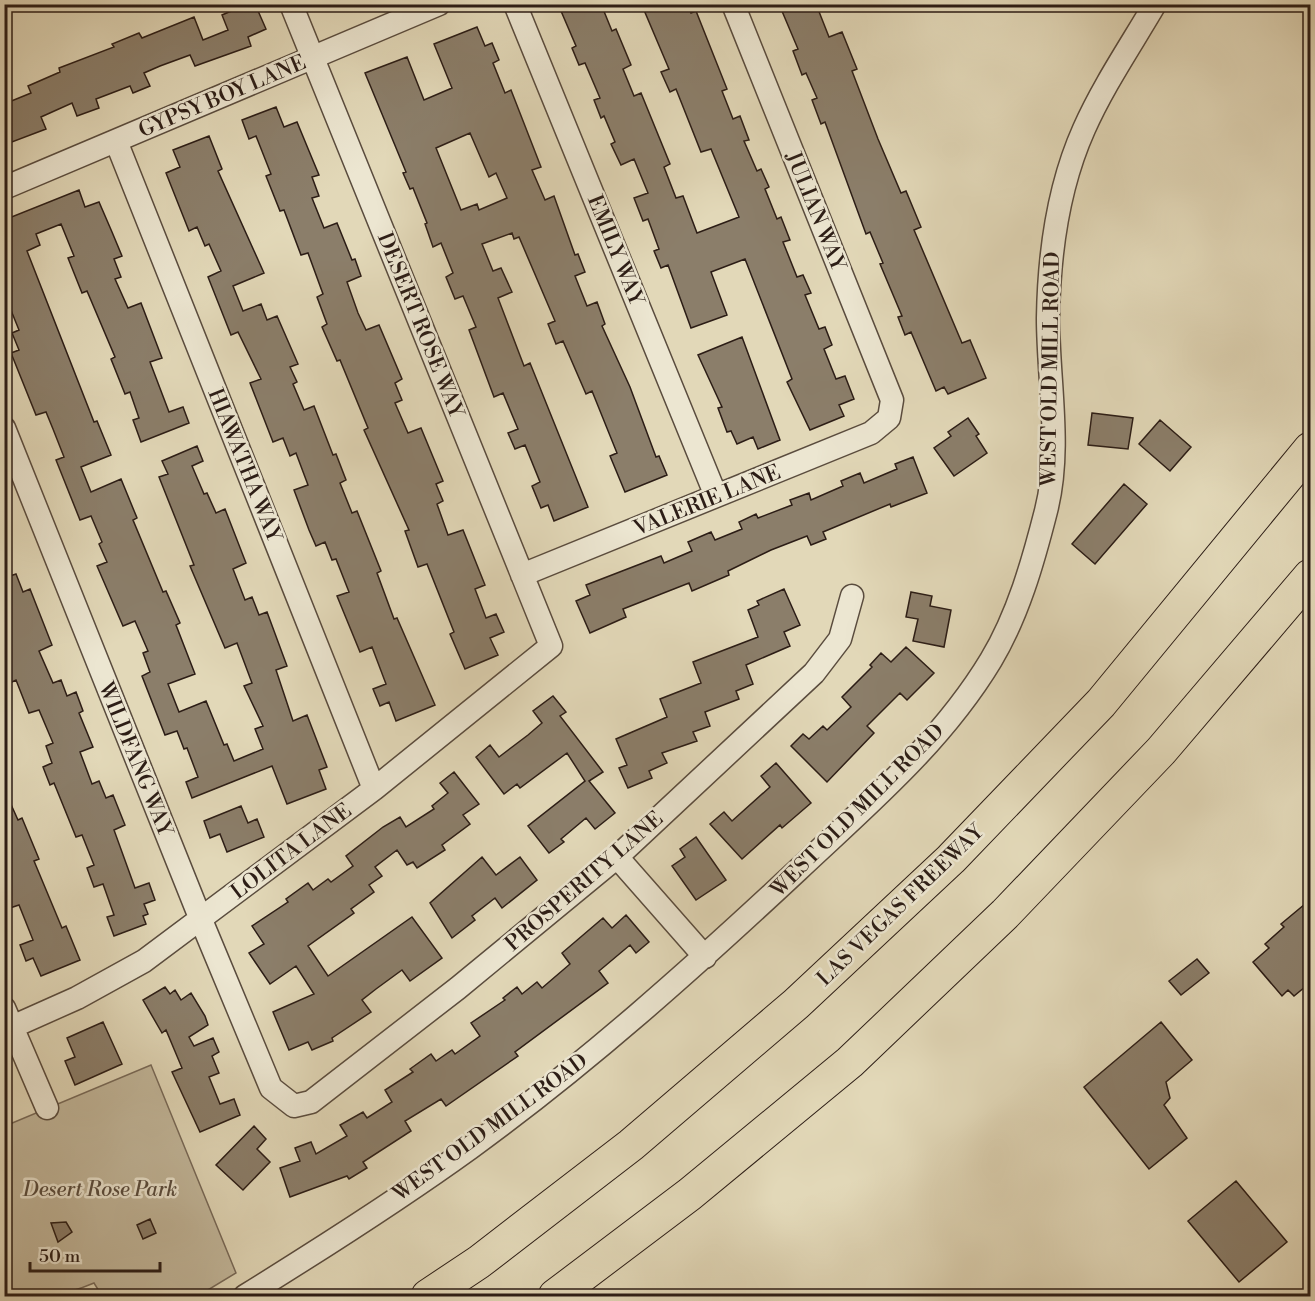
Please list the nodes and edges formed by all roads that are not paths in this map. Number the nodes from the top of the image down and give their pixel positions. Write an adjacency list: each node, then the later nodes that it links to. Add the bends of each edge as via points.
1 (291, 4): 6 (street, DESERT ROSE WAY)
2 (439, 4): 6 (street, GYPSY BOY LANE)
3 (515, 4): 12 (street, EMILY WAY)
4 (733, 4): 9 (street, JULIAN WAY, via 892,400)
5 (1155, 4): 20 (street, WEST OLD MILL ROAD, via 1083,129 1065,182 1053,241 1048,316 1053,452 1047,507 1017,610 991,660 952,716 905,770)
6 (312, 56): 7 (street, GYPSY BOY LANE); 13 (street, DESERT ROSE WAY)
7 (116, 141): 8 (street, GYPSY BOY LANE); 17 (street, HIAWATHA WAY)
8 (4, 188)
9 (889, 418): 12 (street, VALERIE LANE, via 872,433)
10 (4, 428): 19 (street, WILDFANG WAY)
11 (1311, 449): 25 (highway, LAS VEGAS FREEWAY, via 1101,703 951,859 796,1004 631,1145)
12 (716, 496): 13 (street, VALERIE LANE)
13 (522, 575): 16 (street, DESERT ROSE WAY)
14 (1311, 576): 26 (highway, via 1161,751 1005,914 850,1062 690,1194)
15 (852, 596): 18 (street, PROSPERITY LANE, via 840,639 814,673)
16 (551, 646): 17 (street, LOLITA LANE)
17 (374, 789): 19 (street, LOLITA LANE)
18 (617, 857): 20 (street); 22 (street, PROSPERITY LANE, via 458,988 310,1102 294,1106)
19 (201, 920): 21 (street, LOLITA LANE, via 135,966 77,998); 22 (street, WILDFANG WAY)
20 (705, 957): 24 (street, WEST OLD MILL ROAD, via 588,1056 470,1148)
21 (8, 1018): 23 (street)
22 (271, 1088)
23 (46, 1108)
24 (245, 1296)
25 (429, 1296)
26 (555, 1296)

